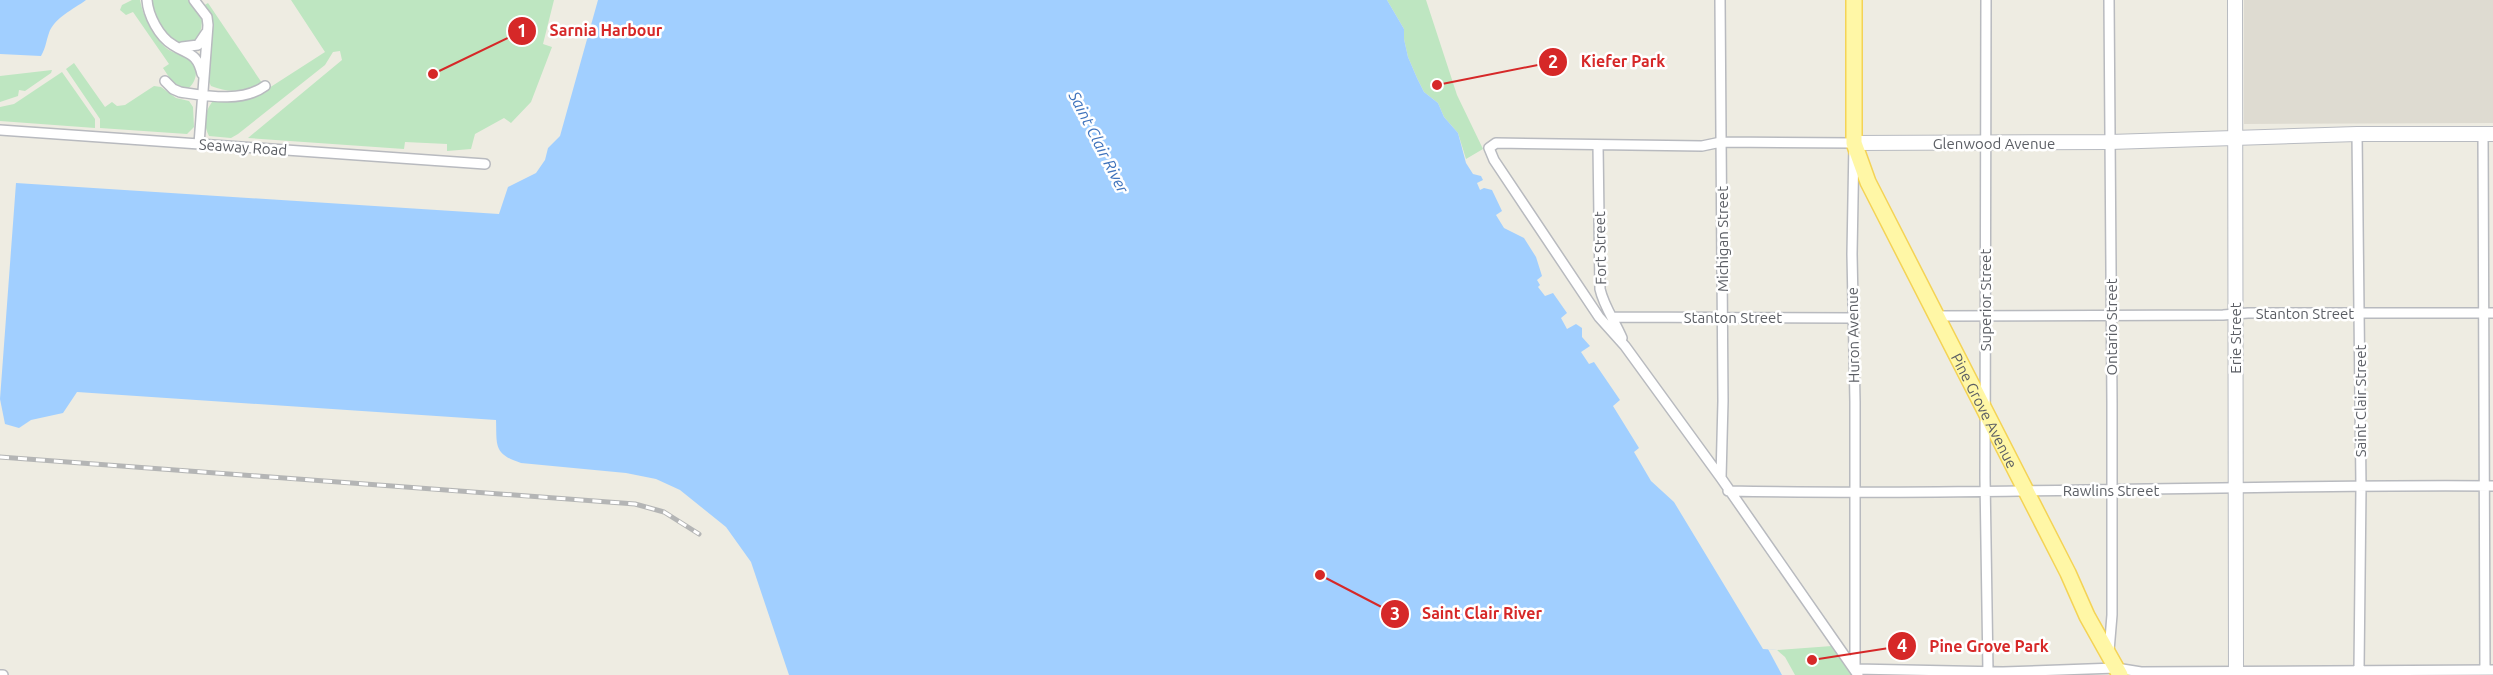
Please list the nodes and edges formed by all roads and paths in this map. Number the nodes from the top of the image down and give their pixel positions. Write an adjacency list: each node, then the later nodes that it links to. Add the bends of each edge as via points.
1 (147, 0): 9 (street, via 150,15)
2 (194, 0): 8 (street, via 207,17)
3 (1720, 0): 18 (street, Michigan Street)
4 (1854, 0): 19 (main road, Huron Avenue)
5 (1986, 0): 21 (street, Superior Street)
6 (2109, 0): 20 (street, Ontario Street)
7 (2235, 0): 17 (street, Erie Street)
8 (208, 25): 9 (street, via 198,45); 11 (street)
9 (173, 46): 11 (street, via 191,53 198,62)
10 (165, 81): 13 (street, via 180,92)
11 (203, 82): 13 (street)
12 (265, 86): 13 (street, via 246,95)
13 (202, 95): 22 (street)
14 (0, 130): 22 (street, Seaway Road)
15 (2357, 134): 16 (street, Glenwood Avenue); 17 (street, Glenwood Avenue); 25 (street, Saint Clair Street)
16 (2488, 134): 27 (street)
17 (2235, 138): 20 (street, Glenwood Avenue); 26 (street, Erie Street)
18 (1721, 142): 19 (street, Glenwood Avenue); 23 (street, Glenwood Avenue, via 1702,146); 32 (street, Michigan Street)
19 (1854, 142): 21 (street, Glenwood Avenue); 28 (main road, Pine Grove Avenue, via 1868,182); 33 (street, Huron Avenue)
20 (2110, 142): 21 (street, Glenwood Avenue); 30 (street, Ontario Street)
21 (1986, 143): 29 (street, Superior Street)
22 (199, 144): 24 (street, Seaway Road)
23 (1598, 145): 31 (street, Fort Street, via 1600,289 1603,304); 34 (street, Glenwood Avenue, via 1496,143 1489,148 1599,317)
24 (485, 164)
25 (2358, 313): 26 (street, Stanton Street); 27 (street, Stanton Street); 38 (street, Saint Clair Street)
26 (2235, 314): 30 (street, Stanton Street); 39 (street, Erie Street)
27 (2489, 314): 37 (street)
28 (1936, 316): 29 (street, Stanton Street); 35 (main road, Pine Grove Avenue)
29 (1985, 316): 30 (street, Stanton Street); 35 (street, Superior Street)
30 (2111, 316): 42 (street, Ontario Street)
31 (1613, 317): 32 (street, Stanton Street); 34 (street, Fort Street)
32 (1722, 318): 33 (street, Stanton Street); 36 (street, Michigan Street)
33 (1854, 318): 44 (street, Huron Avenue)
34 (1625, 346): 36 (street)
35 (1986, 411): 40 (street, Superior Street); 41 (main road, Pine Grove Avenue)
36 (1721, 478): 43 (street)
37 (2489, 486): 38 (street, Rawlins Street); 47 (street)
38 (2361, 487): 39 (street, Rawlins Street); 46 (street, Saint Clair Street)
39 (2236, 488): 42 (street, Rawlins Street); 51 (street, Erie Street)
40 (1986, 490): 41 (street, Rawlins Street); 44 (street, Rawlins Street); 50 (street, Superior Street)
41 (2026, 490): 42 (street, Rawlins Street); 45 (main road, Pine Grove Avenue)
42 (2112, 490): 45 (street, Ontario Street)
43 (1728, 491): 44 (street, Rawlins Street); 49 (street)
44 (1854, 491): 49 (street, Huron Avenue)
45 (2109, 653): 48 (main road, Pine Grove Avenue)
46 (2359, 669): 47 (street); 51 (street)
47 (2489, 670)
48 (2118, 671): 50 (street); 51 (street)
49 (1856, 672): 50 (street)
50 (1988, 672)
51 (2236, 673)

